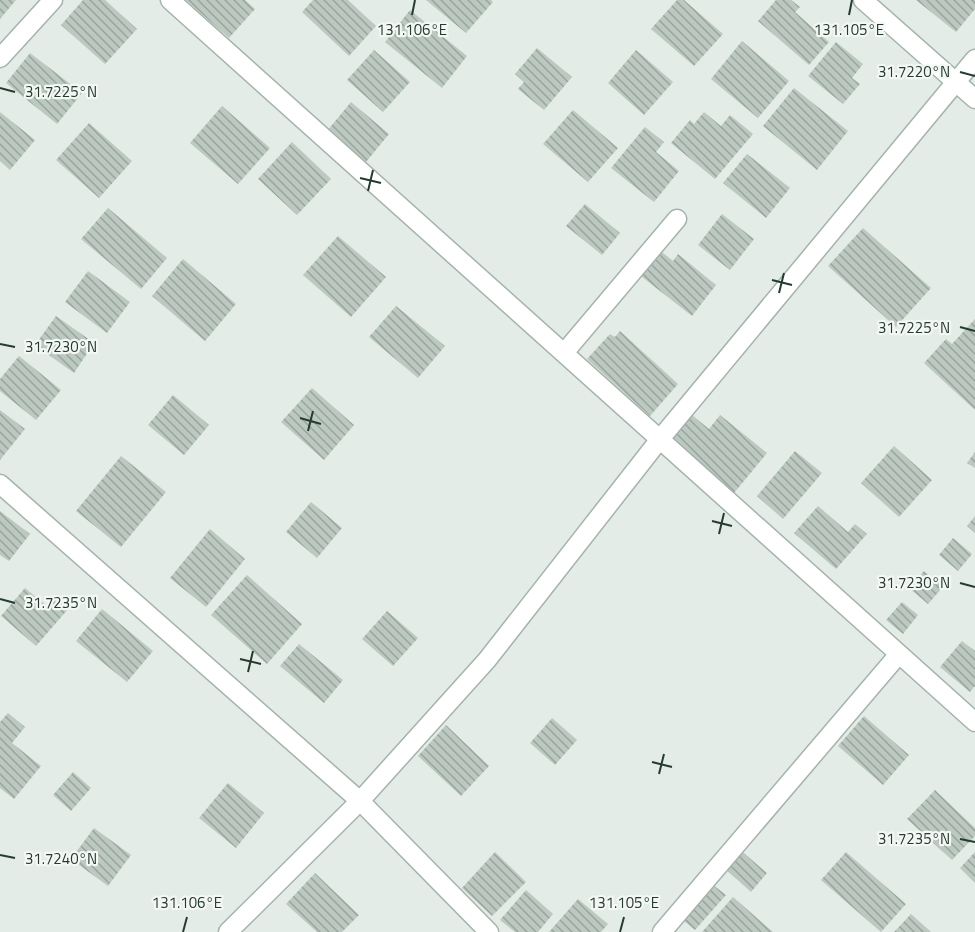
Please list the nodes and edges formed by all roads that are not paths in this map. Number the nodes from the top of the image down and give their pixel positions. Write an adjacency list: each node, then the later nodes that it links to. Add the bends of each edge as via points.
1 (53, 0): 4 (street)
2 (170, 0): 9 (street)
3 (863, 0): 6 (street)
4 (0, 58)
5 (975, 59): 6 (street)
6 (955, 81): 7 (street); 10 (street)
7 (975, 99)
8 (677, 219): 9 (street)
9 (564, 353): 10 (street)
10 (660, 439): 12 (street); 14 (street, via 487,660)
11 (0, 484): 14 (street)
12 (899, 654): 13 (street); 17 (street)
13 (973, 716)
14 (360, 801): 15 (street); 16 (street)
15 (228, 932)
16 (489, 932)
17 (662, 932)

